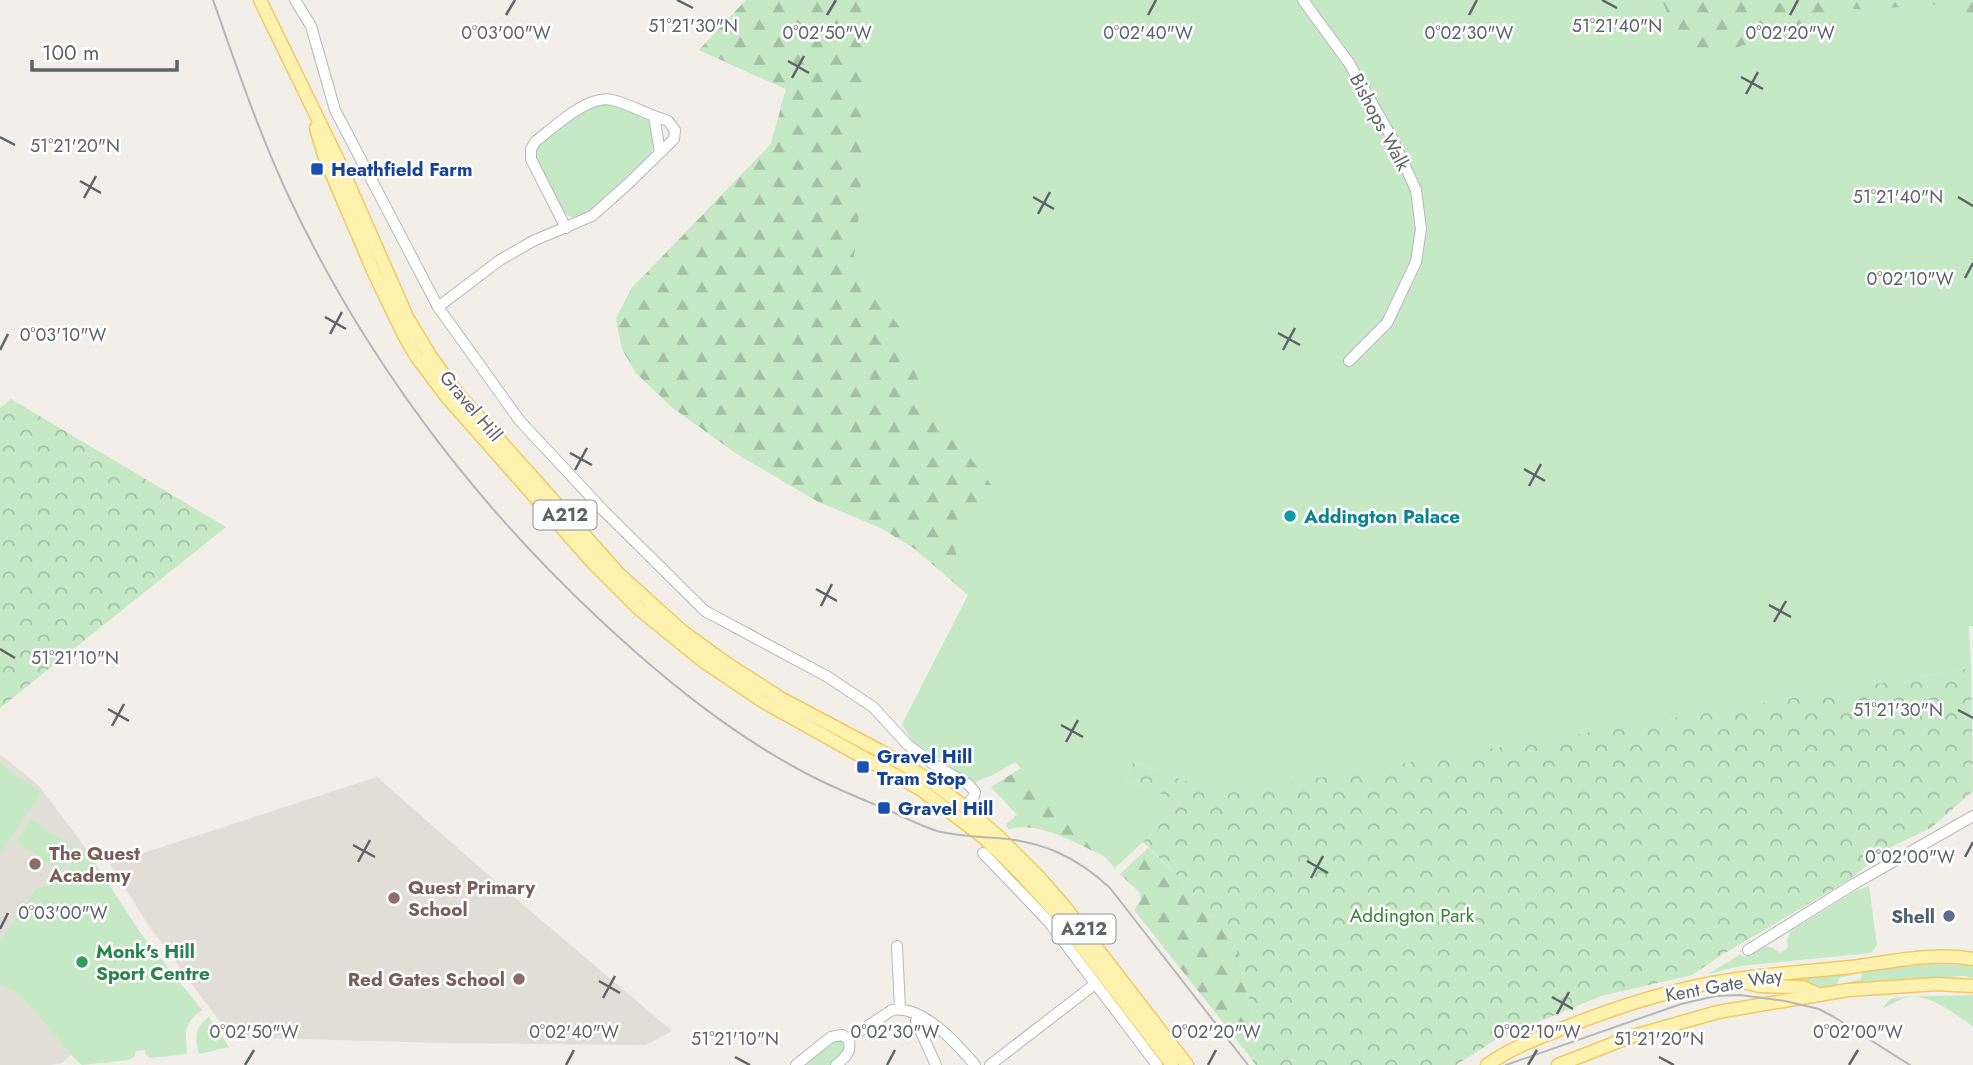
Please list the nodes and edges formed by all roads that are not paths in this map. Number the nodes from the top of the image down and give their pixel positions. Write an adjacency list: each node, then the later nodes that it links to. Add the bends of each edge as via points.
1 (260, 0): 4 (main road, Gravel Hill / A212)
2 (295, 0): 8 (street, Gravel Hill, via 311,26 335,110)
3 (1303, 0): 9 (street, Bishops Walk, via 1349,63 1392,138 1416,190 1421,229 1416,262 1387,323)
4 (306, 94): 10 (main road, Gravel Hill / A212, via 407,317 431,357 458,394 599,553 660,613 729,665 929,780); 13 (main road, Gravel Hill / A212, via 325,158 416,356 593,563 646,616 704,661 773,707 920,789 983,837)
5 (654, 116): 6 (street); 6 (street, via 676,130 674,139); 7 (street, via 601,99 534,142 531,159)
6 (660, 152): 7 (street, via 592,216)
7 (566, 228): 8 (street, via 500,260)
8 (438, 307): 10 (street, Gravel Hill, via 520,421 705,611 828,677 873,707 908,745 968,784 975,792)
9 (1349, 361)
10 (965, 807): 33 (main road, Gravel Hill / A212, via 1065,907)
11 (1973, 816): 14 (street)
12 (983, 853): 13 (street, Gravel Hill)
13 (1016, 877): 20 (street, Gravel Hill); 32 (main road, Gravel Hill / A212, via 1058,915)
14 (1775, 933): 15 (street); 17 (street)
15 (1781, 945)
16 (897, 946): 23 (street)
17 (1748, 950)
18 (1973, 959): 19 (main road, Kent Gate Way, via 1922,957)
19 (1737, 980): 22 (main road, via 1759,986 1802,987); 34 (main road, Kent Gate Way, via 1678,990 1606,1012 1537,1038)
20 (1096, 984): 30 (street); 31 (street, Gravel Hill)
21 (1973, 986): 22 (main road, Kent Gate Way, via 1937,984)
22 (1818, 994): 35 (main road, Kent Gate Way, via 1687,1020)
23 (900, 1009): 24 (street); 25 (street)
24 (919, 1016): 28 (street, via 916,1021); 29 (street, via 940,1028)
25 (848, 1039): 26 (street, via 831,1037); 27 (street, via 847,1055)
26 (796, 1065)
27 (836, 1065)
28 (936, 1065)
29 (975, 1065)
30 (990, 1065)
31 (1157, 1065)
32 (1172, 1065)
33 (1187, 1065)
34 (1487, 1065)
35 (1558, 1065)

